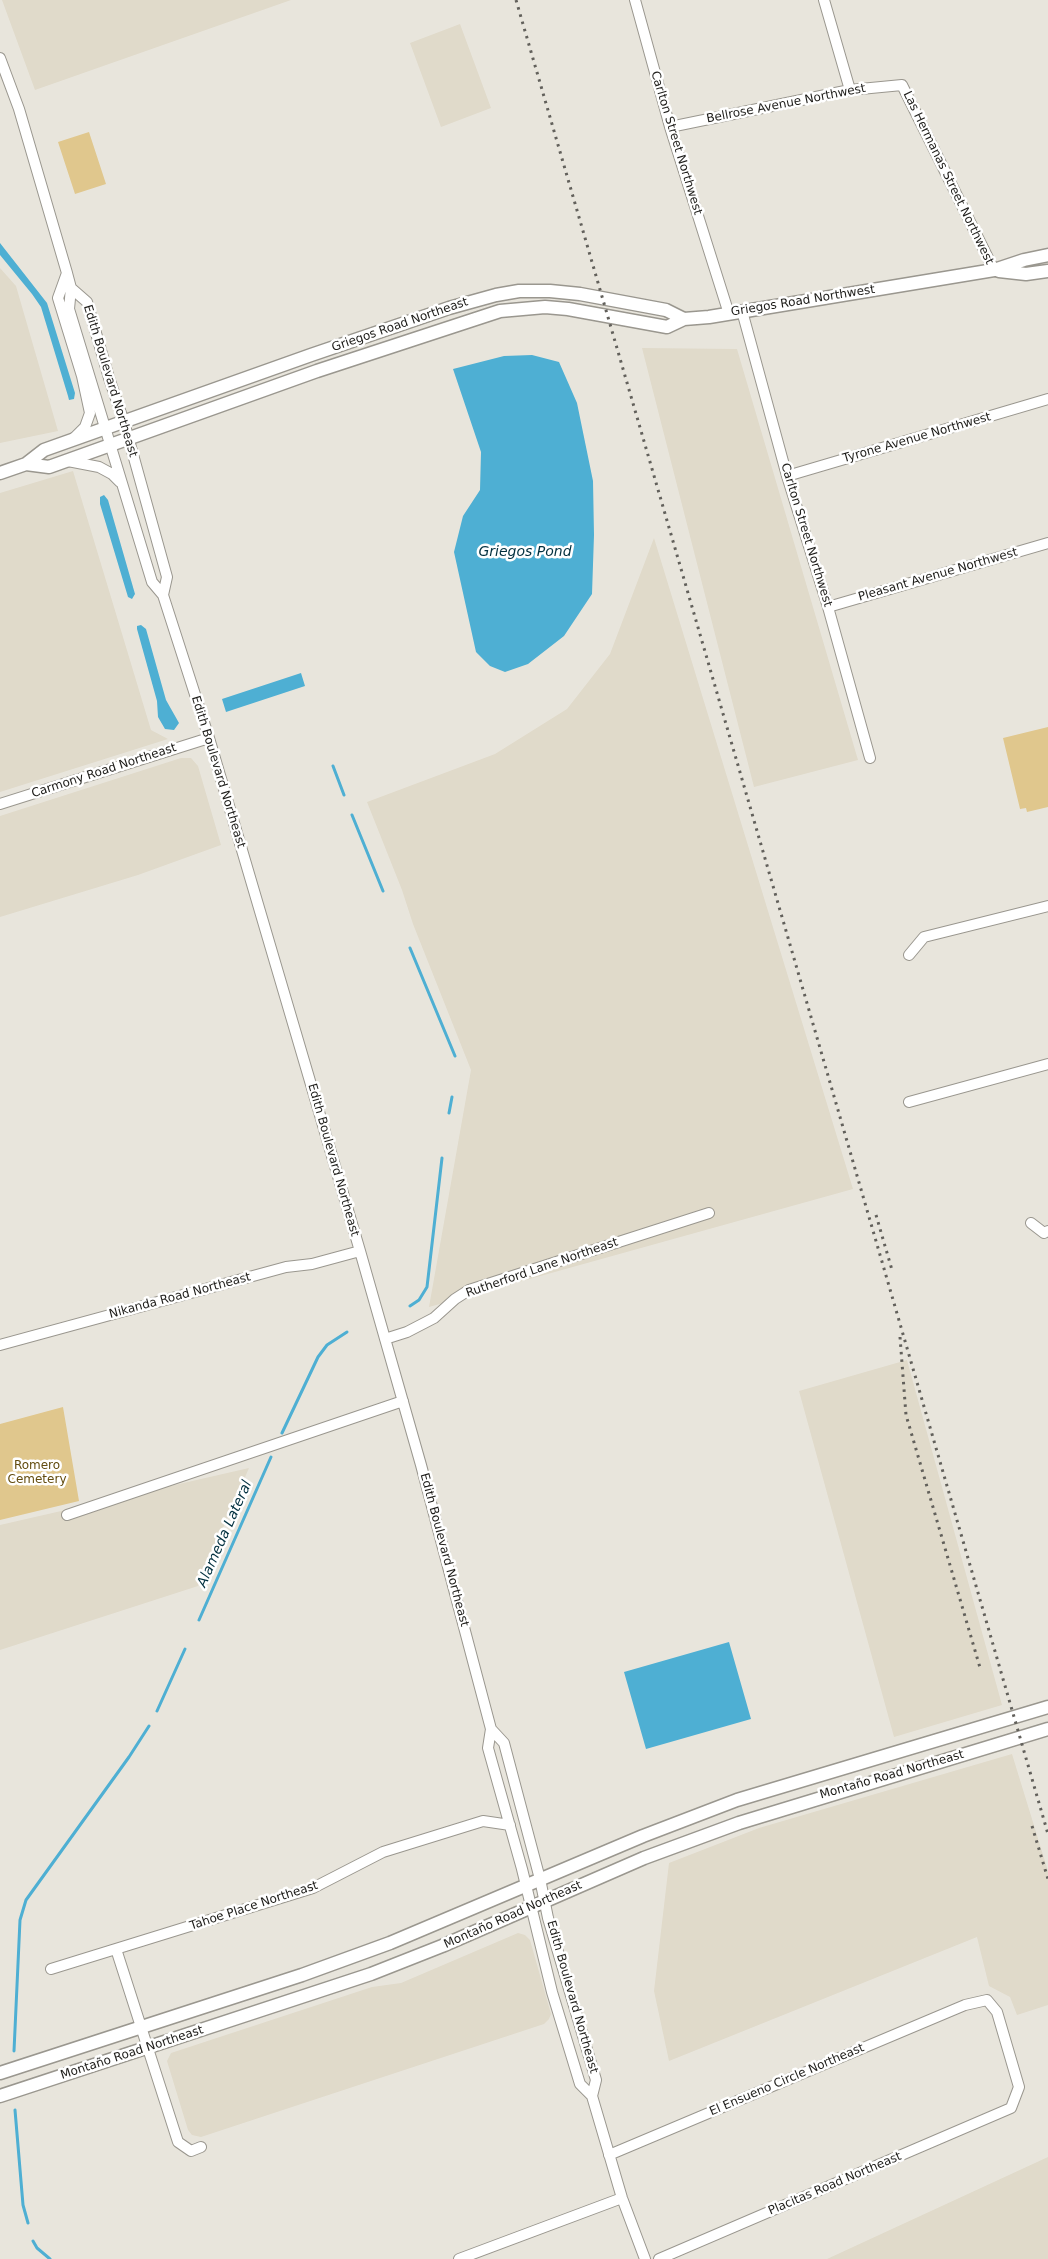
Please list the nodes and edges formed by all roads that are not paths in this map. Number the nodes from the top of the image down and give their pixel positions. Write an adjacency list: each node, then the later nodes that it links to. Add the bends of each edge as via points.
1 (635, 0): 6 (street, Carlton Street Northwest)
2 (824, 0): 5 (street)
3 (0, 58): 10 (street, Edith Boulevard Northeast, via 19,109)
4 (902, 85): 5 (street, Bellrose Avenue Northwest); 8 (street, Las Hermanas Street Northwest)
5 (850, 90): 6 (street, Bellrose Avenue Northwest)
6 (670, 127): 13 (street, Carlton Street Northwest)
7 (1048, 255): 8 (main road, Griegos Road Northwest)
8 (994, 270): 9 (main road, Griegos Road Northwest, via 1026,274); 12 (main road, Griegos Road Northwest)
9 (1048, 271)
10 (67, 273): 11 (street, Edith Boulevard Northeast); 20 (street, via 58,298 90,413 85,428)
11 (71, 288): 17 (street, Edith Boulevard Northeast, via 87,302); 18 (street, Edith Boulevard Northeast, via 69,310)
12 (742, 311): 13 (main road, Griegos Road Northwest); 25 (street, Carlton Street Northwest)
13 (729, 314): 15 (main road, Griegos Road Northwest)
14 (614, 318): 15 (main road, Griegos Road Northwest, via 667,327); 19 (main road, Griegos Road Northeast, via 545,307 482,315)
15 (684, 320): 17 (main road, Griegos Road Northeast, via 666,310 580,294 519,291 496,295 311,355)
16 (1048, 399): 25 (street, Tyrone Avenue Northwest)
17 (124, 422): 18 (main road, Griegos Road Northeast); 19 (street, Edith Boulevard Northeast)
18 (106, 428): 20 (main road, Griegos Road Northeast); 21 (street, Edith Boulevard Northeast)
19 (128, 439): 21 (main road, Griegos Road Northeast); 28 (street, Edith Boulevard Northeast, via 167,577)
20 (71, 441): 23 (main road, Griegos Road Northeast, via 44,450)
21 (111, 445): 22 (main road, Griegos Road Northeast); 26 (street, Edith Boulevard Northeast)
22 (68, 460): 23 (main road, Griegos Road Northeast, via 49,467); 26 (street, via 99,466)
23 (26, 464): 24 (main road)
24 (0, 473)
25 (787, 476): 29 (street, Carlton Street Northwest)
26 (122, 484): 28 (street, Edith Boulevard Northeast, via 152,582)
27 (1048, 543): 29 (street, Pleasant Avenue Northwest)
28 (163, 595): 30 (street, Edith Boulevard Northeast)
29 (828, 607): 31 (street, Carlton Street Northwest)
30 (208, 738): 32 (street, Carmony Road Northeast); 40 (street, Edith Boulevard Northeast)
31 (870, 758)
32 (0, 804)
33 (1048, 906): 34 (street, via 924,937)
34 (909, 955)
35 (1048, 1064): 36 (street)
36 (909, 1102)
37 (708, 1213): 41 (street, Rutherford Lane Northeast, via 468,1290 434,1318)
38 (1031, 1223): 39 (street, via 1044,1233)
39 (1048, 1232)
40 (360, 1251): 41 (street, Edith Boulevard Northeast); 42 (street, Nikanda Road Northeast)
41 (385, 1339): 43 (street, Edith Boulevard Northeast)
42 (0, 1345)
43 (403, 1400): 44 (street); 46 (street, Edith Boulevard Northeast)
44 (67, 1515)
45 (1048, 1707): 49 (main road, Montaño Road Northeast, via 743,1798 656,1830)
46 (491, 1729): 48 (street, Edith Boulevard Northeast, via 488,1748); 49 (street, Edith Boulevard Northeast, via 504,1743)
47 (1048, 1729): 51 (main road, Montaño Road Northeast, via 760,1815 652,1855)
48 (510, 1825): 50 (street, Edith Boulevard Northeast); 53 (street, Tahoe Place Northeast, via 483,1821 383,1852 313,1888)
49 (540, 1879): 50 (main road, Montaño Road Northeast); 51 (street, Edith Boulevard Northeast)
50 (526, 1885): 52 (street, Edith Boulevard Northeast); 55 (main road, Montaño Road Northeast, via 382,1946)
51 (545, 1901): 52 (main road, Montaño Road Northeast); 59 (street, Edith Boulevard Northeast, via 596,2080)
52 (531, 1907): 56 (main road, Montaño Road Northeast, via 363,1977); 59 (street, Edith Boulevard Northeast, via 580,2084)
53 (116, 1949): 54 (street, Tahoe Place Northeast); 55 (street)
54 (51, 1969)
55 (141, 2028): 56 (street); 57 (main road, Montaño Road Northeast)
56 (148, 2048): 58 (main road, Montaño Road Northeast); 61 (street, via 178,2142 190,2151)
57 (0, 2073)
58 (0, 2096)
59 (592, 2096): 62 (street, Edith Boulevard Northeast)
60 (1011, 2108): 62 (street, El Ensueno Circle Northeast, via 1019,2087 998,2012 986,2000 965,2005); 66 (street, Placitas Road Northeast)
61 (200, 2147)
62 (609, 2155): 63 (street, Edith Boulevard Northeast)
63 (622, 2198): 64 (street); 65 (street, Edith Boulevard Northeast)
64 (458, 2259)
65 (645, 2259)
66 (659, 2259)

